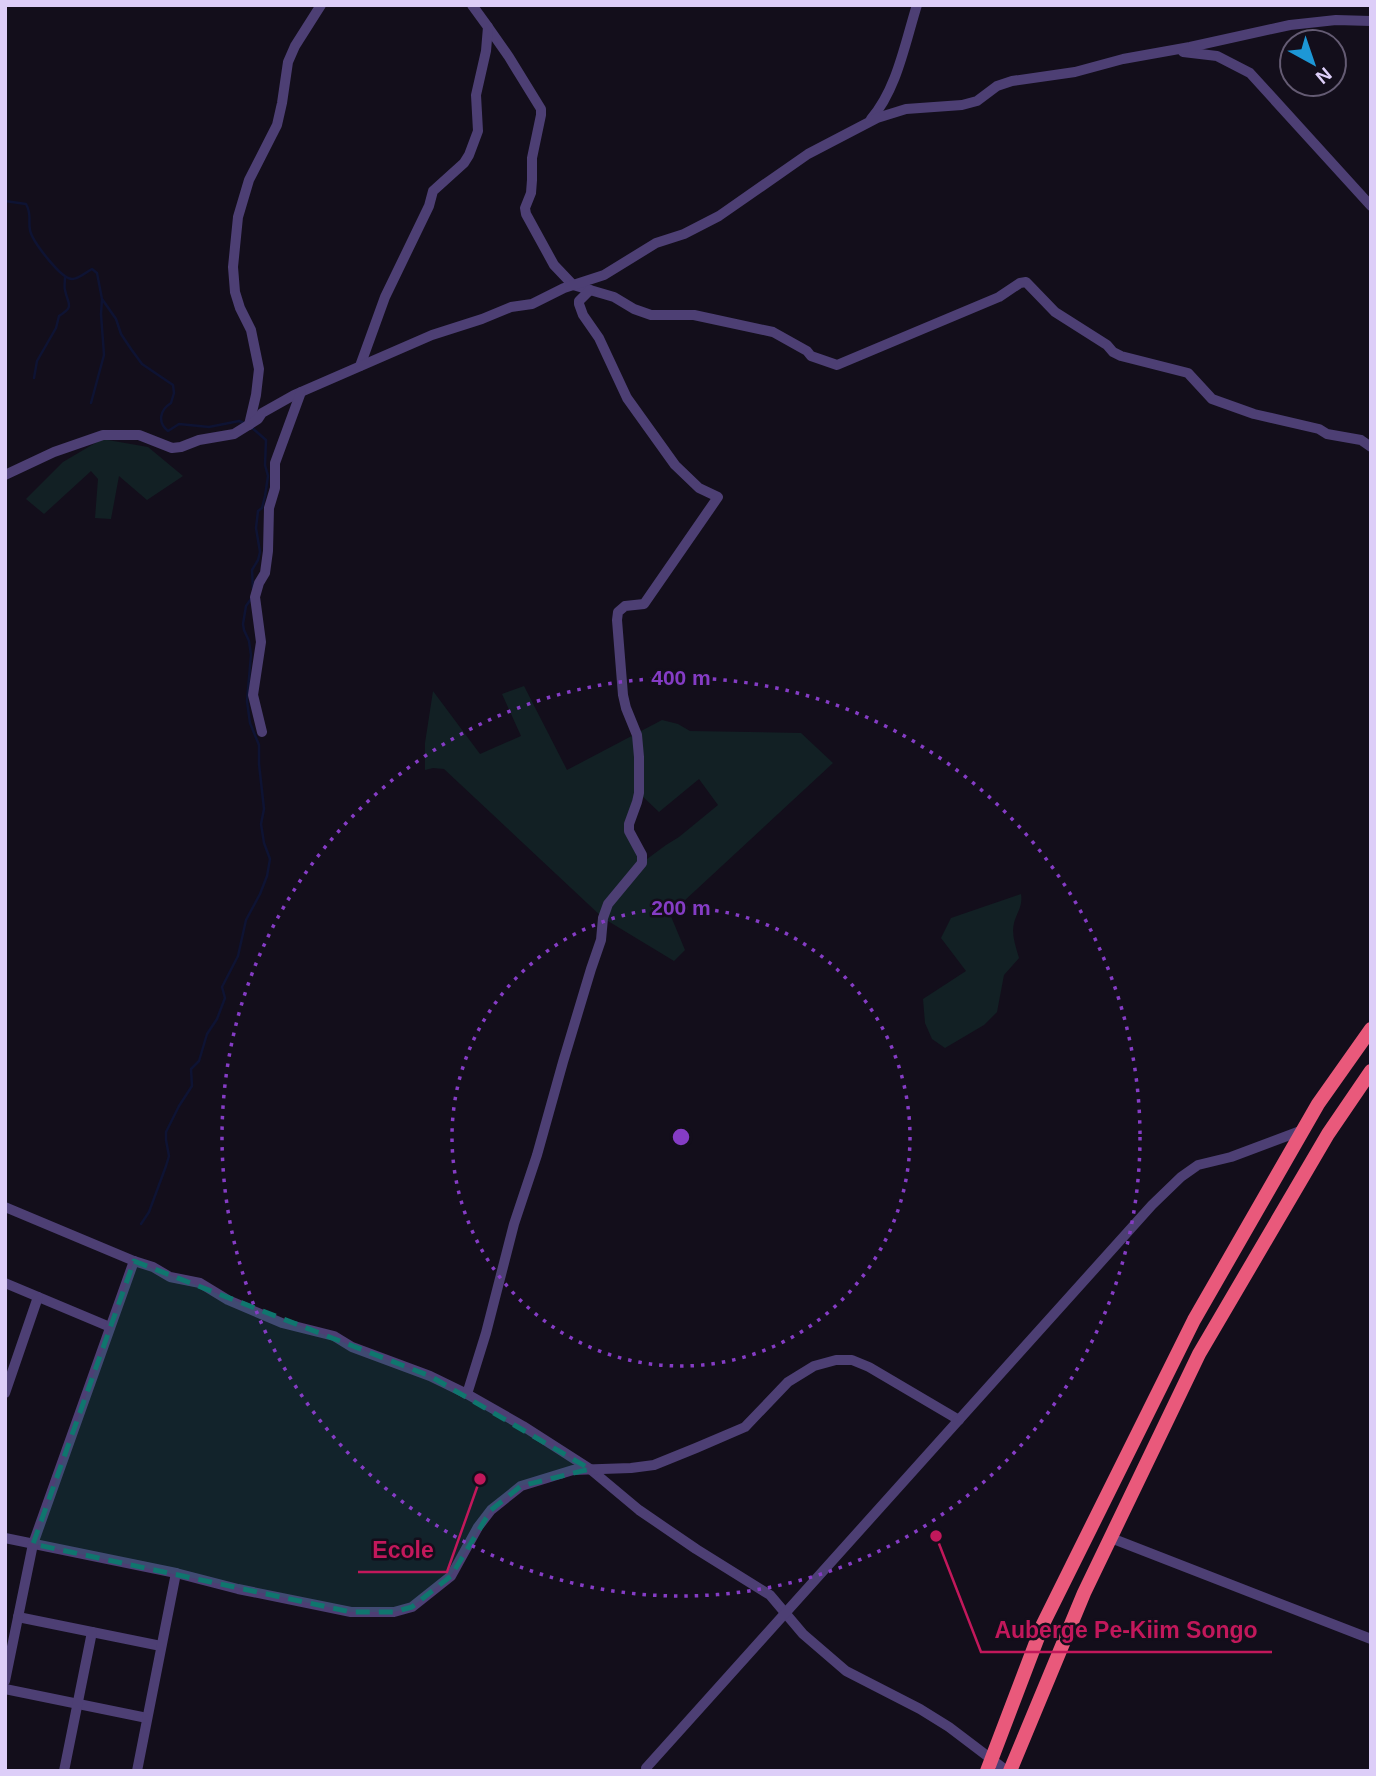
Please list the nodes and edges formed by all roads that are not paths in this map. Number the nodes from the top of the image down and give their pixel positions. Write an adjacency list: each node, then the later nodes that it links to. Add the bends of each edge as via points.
1 (321, 5): 13 (street, via 288,62 276,125 249,180 238,217 235,292 251,330 259,369)
2 (472, 5): 5 (street)
3 (917, 5): 7 (street, via 889,92)
4 (1371, 21): 6 (street, via 1290,25)
5 (488, 27): 9 (street, via 541,109 526,214 554,265); 11 (street, via 476,95 478,131 469,155 433,191)
6 (1170, 51): 7 (street, via 1013,81 977,101 906,109); 8 (street, via 1217,56 1250,73)
7 (869, 122): 9 (street, via 808,154 719,216 656,243 604,275)
8 (1371, 206)
9 (572, 285): 10 (street); 11 (street)
10 (590, 290): 14 (street, via 652,315 694,315 773,332 811,356 837,365 1026,282 1055,313 1121,356 1188,373 1212,399 1361,440); 26 (street, via 579,304 627,398 675,465 699,488 718,497 644,604 618,612 623,695 637,734 639,757 639,793 629,831 642,863 608,904 603,918 601,940)
11 (360, 366): 12 (street)
12 (302, 392): 13 (street); 16 (street, via 275,463 265,573 256,597 261,642 253,695)
13 (249, 425): 15 (street, via 234,434 172,448 139,435 103,435)
14 (1371, 447)
15 (5, 475)
16 (262, 732)
17 (1371, 1028): 19 (highway)
18 (1371, 1070): 30 (highway, via 1328,1134 1199,1354)
19 (1304, 1130): 27 (street, via 1198,1165 1181,1177); 42 (highway, via 1194,1320 1055,1599)
20 (5, 1206): 21 (street)
21 (134, 1261): 24 (street); 26 (street, via 170,1277 200,1283 282,1323 334,1336)
22 (5, 1283): 23 (street)
23 (38, 1297): 24 (street); 25 (street)
24 (110, 1327): 31 (street)
25 (6, 1388)
26 (467, 1394): 28 (street)
27 (959, 1420): 28 (street, via 869,1367 835,1360 788,1382 733,1433 654,1465); 33 (street)
28 (590, 1469): 32 (street, via 521,1486 507,1496 478,1527 451,1577 412,1607 394,1612 351,1612); 33 (street, via 650,1518 770,1595)
29 (5, 1538): 31 (street)
30 (1111, 1538): 36 (street); 46 (highway)
31 (33, 1544): 32 (street); 34 (street)
32 (176, 1573): 37 (street)
33 (784, 1614): 42 (street, via 846,1671 949,1727); 43 (street)
34 (18, 1617): 35 (street); 38 (street)
35 (92, 1632): 37 (street); 40 (street)
36 (1371, 1639)
37 (162, 1646): 41 (street)
38 (5, 1681)
39 (5, 1689): 40 (street)
40 (77, 1703): 41 (street); 44 (street)
41 (147, 1718): 45 (street)
42 (989, 1766): 46 (street)
43 (646, 1768)
44 (64, 1771)
45 (137, 1771)
46 (1008, 1771)

